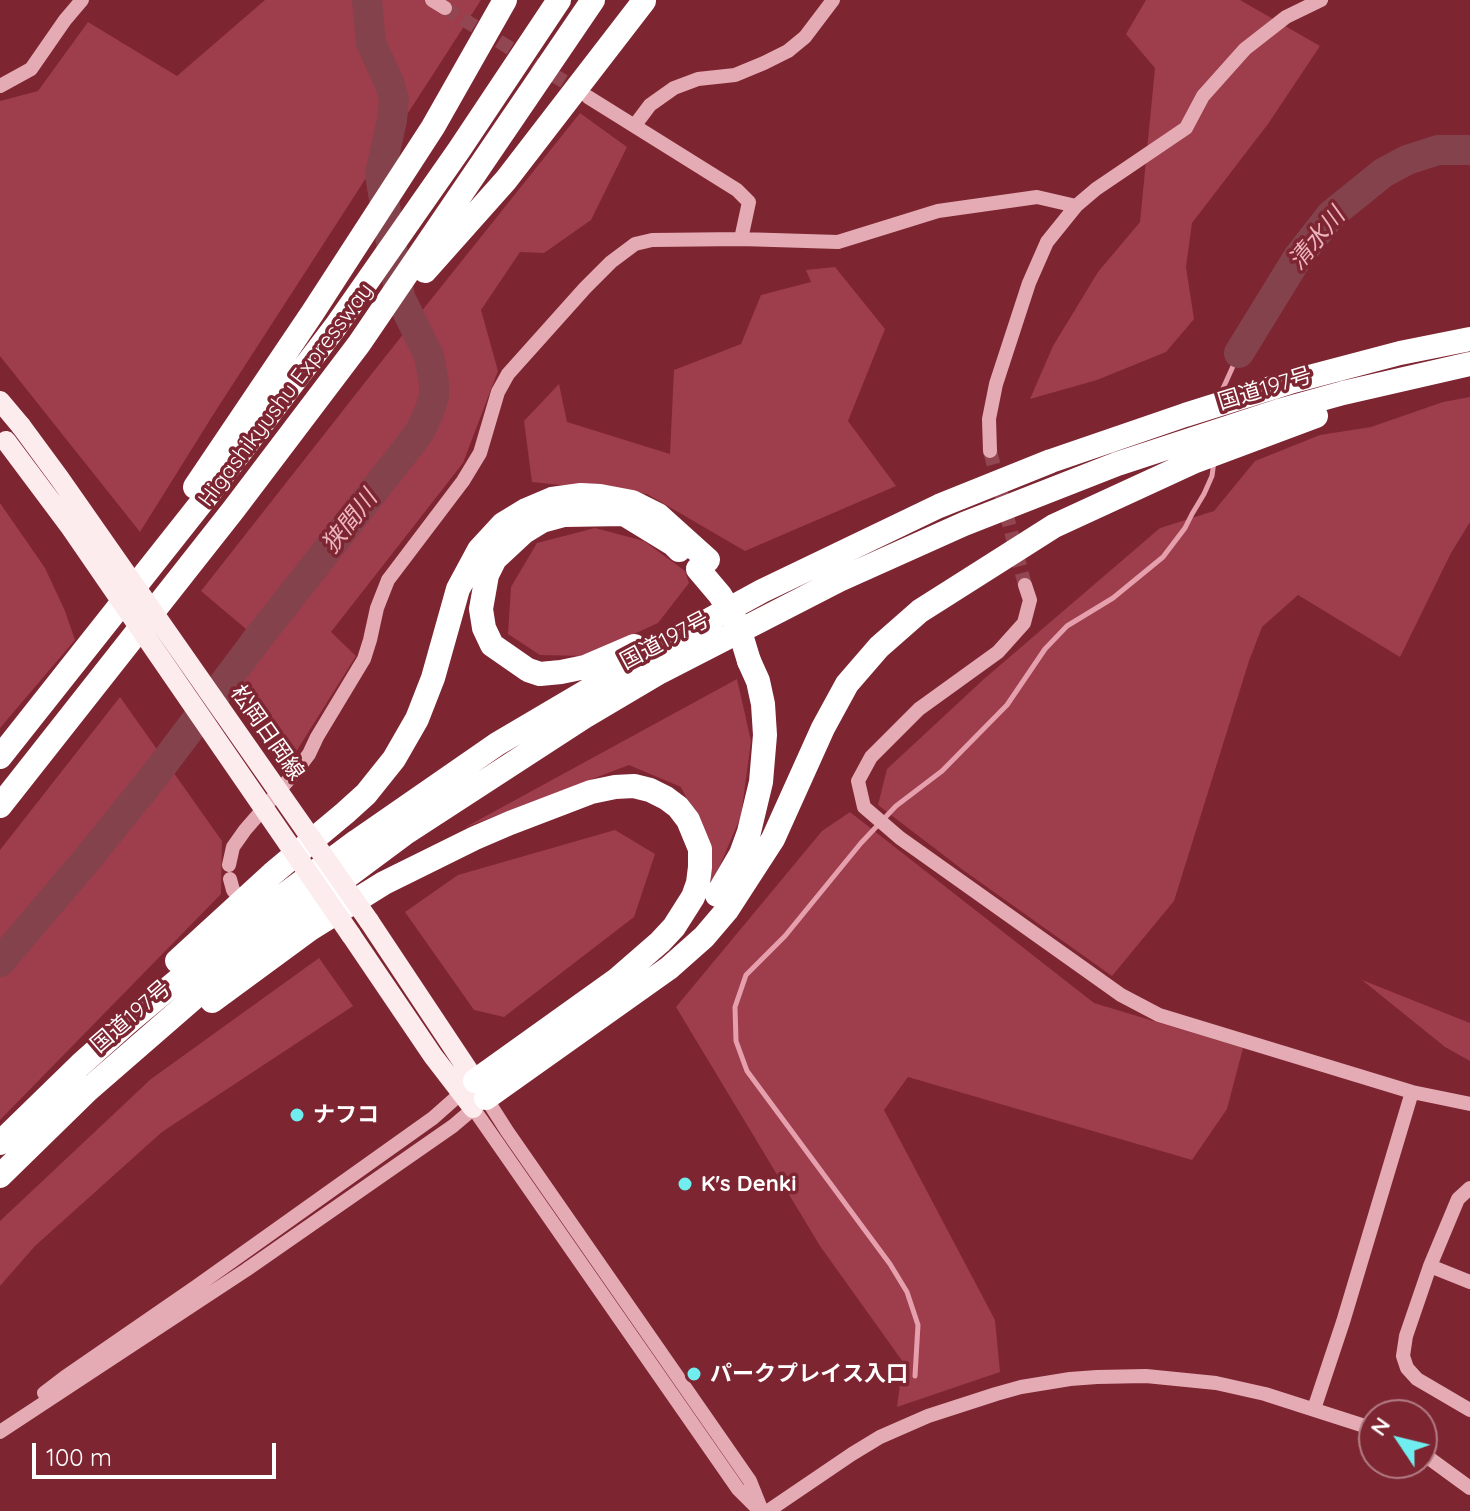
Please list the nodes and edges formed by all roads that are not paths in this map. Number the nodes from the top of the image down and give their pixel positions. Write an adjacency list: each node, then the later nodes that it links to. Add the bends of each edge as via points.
1 (82, 0): 8 (street, via 31,69)
2 (505, 0): 22 (highway, via 433,127)
3 (559, 0): 22 (highway, Higashikyushu Expressway, via 336,326)
4 (593, 0): 14 (highway, Higashikyushu Expressway)
5 (833, 0): 10 (street, via 788,51 735,75 674,88 650,105)
6 (1321, 0): 11 (street, via 1286,17 1245,49 1203,96 1186,128)
7 (644, 1): 14 (highway, via 506,180)
8 (0, 86)
9 (588, 97): 10 (street)
10 (635, 125): 12 (street, via 749,202)
11 (1076, 206): 12 (street, via 1037,197 938,211 838,242); 18 (street, via 1047,242 1029,283 996,384)
12 (741, 239): 27 (street, via 635,244 585,288 508,374 480,453 388,580 364,659 309,754 233,847 230,872 233,890)
13 (1470, 339): 19 (highway, 国道197号, via 1356,363 1200,410)
14 (359, 344): 25 (highway, Higashikyushu Expressway)
15 (1470, 365): 26 (highway, via 1305,419 1114,497 1054,526 920,611 847,684); 36 (highway, 国道197号, via 1343,393 1117,464 853,574 660,672 404,834 256,944 88,1090)
16 (0, 401): 17 (main road, 松岡日岡線)
17 (9, 433): 31 (main road, 松岡日岡線, bridge, via 425,1044); 31 (main road, 松岡日岡線, bridge, via 60,479 369,921)
18 (990, 451)
19 (939, 506): 20 (highway, via 844,538 585,667 540,674 528,670 492,645 484,628 482,593 495,559 542,521 564,515 624,514); 29 (highway, 国道197号, via 762,591 497,744 244,925)
20 (703, 564): 23 (highway, via 731,587 751,620); 27 (highway, via 658,515 632,502 581,495 552,499 503,524 479,550 458,589 433,678 394,759 356,803)
21 (1025, 585): 30 (street, via 1030,600 1024,623 998,652 919,709 871,757 858,781 864,807 1121,995 1159,1015)
22 (87, 646): 24 (highway, Higashikyushu Expressway)
23 (755, 656): 26 (highway, via 774,695 777,758); 28 (highway, via 764,748 756,807 741,854 720,892 691,925)
24 (0, 757)
25 (0, 806)
26 (759, 860): 31 (highway, via 727,910 669,968)
27 (242, 901): 29 (highway, via 158,978)
28 (614, 982): 31 (highway); 38 (highway, via 674,927 693,897 700,867 700,849 678,807 634,786 591,792 475,838 384,883 310,929 176,1031)
29 (80, 1065): 35 (highway, 国道197号)
30 (1412, 1092): 32 (street); 42 (street)
31 (474, 1095): 44 (street, via 453,1126 246,1270); 47 (street, via 507,1131 750,1481)
32 (1447, 1099): 33 (street); 34 (street)
33 (1470, 1104)
34 (1470, 1116)
35 (0, 1143)
36 (0, 1176)
37 (1470, 1188): 39 (street, via 1458,1199)
38 (0, 1191)
39 (1430, 1266): 40 (street); 41 (street, via 1403,1356 1417,1379)
40 (1470, 1282)
41 (1468, 1403)
42 (1314, 1409): 43 (street); 47 (street, via 1241,1388 1169,1378 1097,1377 1032,1385 948,1408 880,1437)
43 (1358, 1424)
44 (0, 1430)
45 (1438, 1465): 46 (street)
46 (1470, 1488)
47 (764, 1511)

